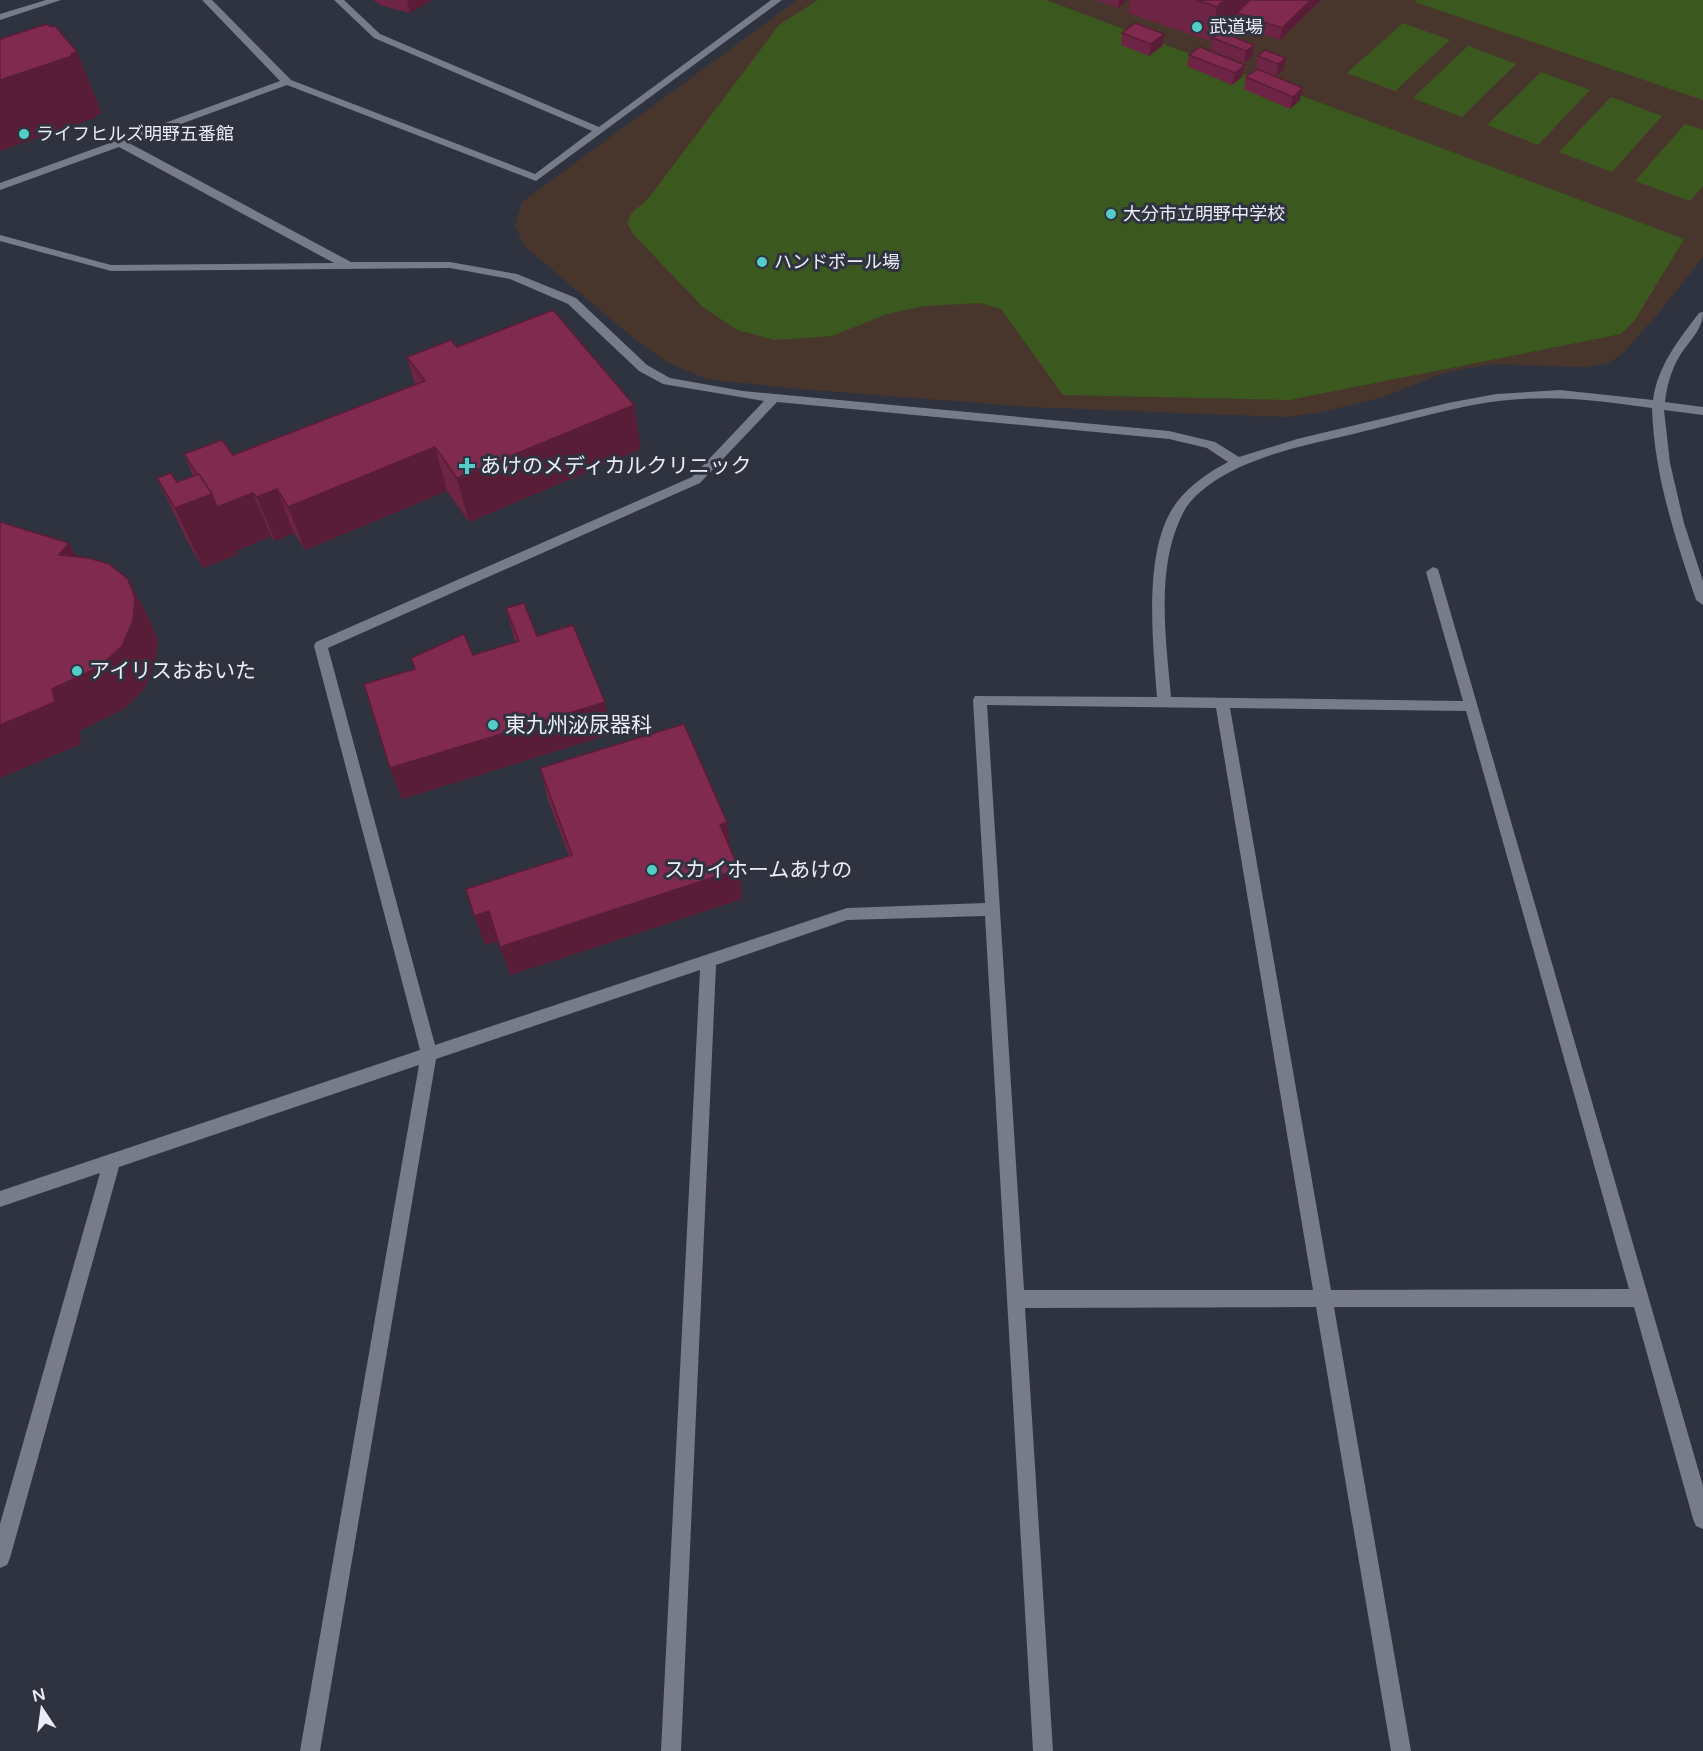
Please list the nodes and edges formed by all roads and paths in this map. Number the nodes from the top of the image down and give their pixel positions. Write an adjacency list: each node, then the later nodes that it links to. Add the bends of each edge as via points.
1 (56, 0): 5 (street)
2 (207, 0): 6 (street)
3 (339, 0): 7 (street, via 377,36)
4 (777, 0): 7 (street)
5 (0, 17)
6 (287, 82): 7 (street, via 536,178); 8 (street)
7 (600, 131)
8 (120, 143): 9 (street); 11 (street)
9 (0, 187)
10 (0, 238): 11 (street, via 111,268)
11 (349, 266): 13 (street, via 450,266 513,276 572,301 643,368 667,381)
12 (1703, 316): 14 (street, via 1670,363)
13 (774, 398): 16 (street, via 1168,435 1211,445); 24 (street, via 696,480 321,646)
14 (1658, 405): 15 (street); 16 (street, via 1567,396 1507,396 1322,438); 18 (street, via 1663,454 1676,514)
15 (1703, 411)
16 (1238, 463): 19 (street, via 1190,494 1176,512 1161,569 1159,619)
17 (1433, 572): 21 (street)
18 (1703, 600)
19 (1164, 702): 20 (street); 22 (street, via 981,700)
20 (1222, 704): 21 (street); 27 (street)
21 (1472, 706): 28 (street)
22 (993, 909): 23 (street, via 847,914); 29 (street)
23 (708, 960): 24 (street); 33 (street)
24 (429, 1054): 25 (street); 32 (street)
25 (112, 1161): 26 (street); 31 (street)
26 (0, 1199)
27 (1323, 1298): 28 (street); 29 (street); 35 (street)
28 (1640, 1298): 30 (street)
29 (1016, 1299): 34 (street)
30 (1703, 1519)
31 (0, 1558)
32 (310, 1751)
33 (671, 1751)
34 (1043, 1751)
35 (1401, 1751)

